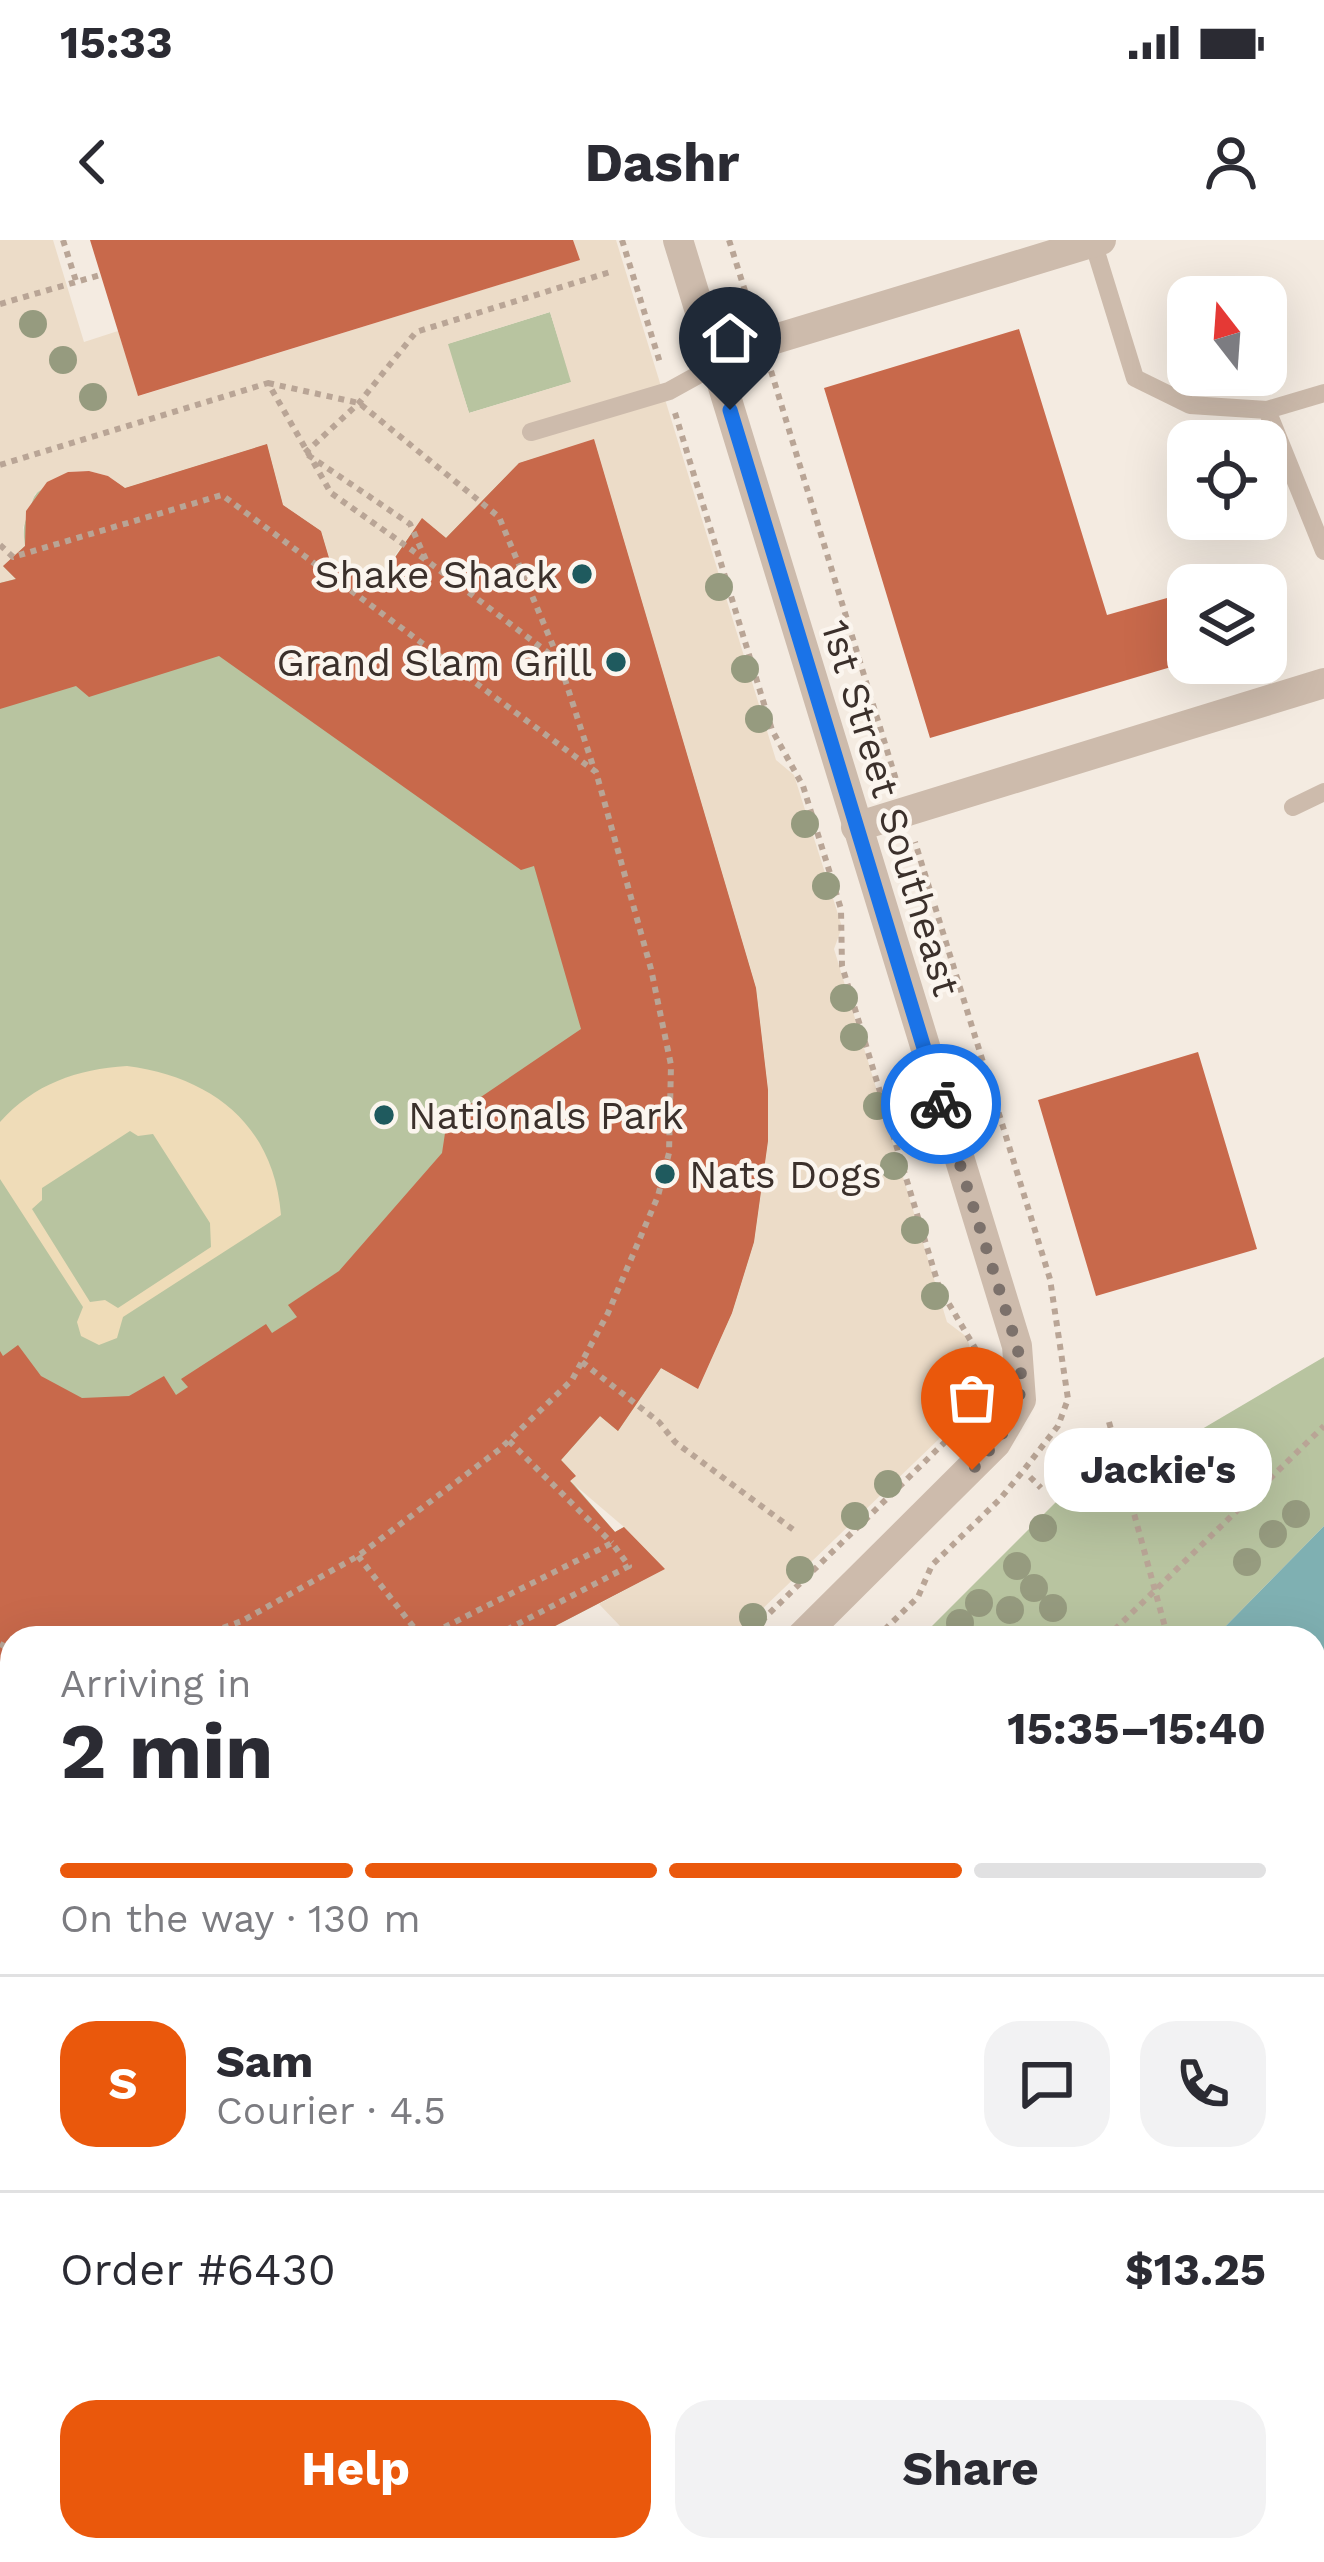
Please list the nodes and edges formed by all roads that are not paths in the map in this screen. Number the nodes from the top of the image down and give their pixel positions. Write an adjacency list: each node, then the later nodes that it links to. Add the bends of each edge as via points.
1 (678, 240): 3 (street, 1st Street Southeast)
2 (1096, 241): 3 (street); 5 (lane, via 1135,378 1190,405)
3 (716, 364): 6 (lane, via 669,391); 11 (street, 1st Street Southeast)
4 (1324, 393): 5 (lane)
5 (1268, 410): 7 (lane)
6 (531, 432)
7 (1324, 551)
8 (1324, 683): 11 (street)
9 (1324, 792): 10 (lane)
10 (1293, 807)
11 (856, 827): 12 (street, 1st Street Southeast, via 1023,1380 1021,1400 996,1443)
12 (812, 1626)

